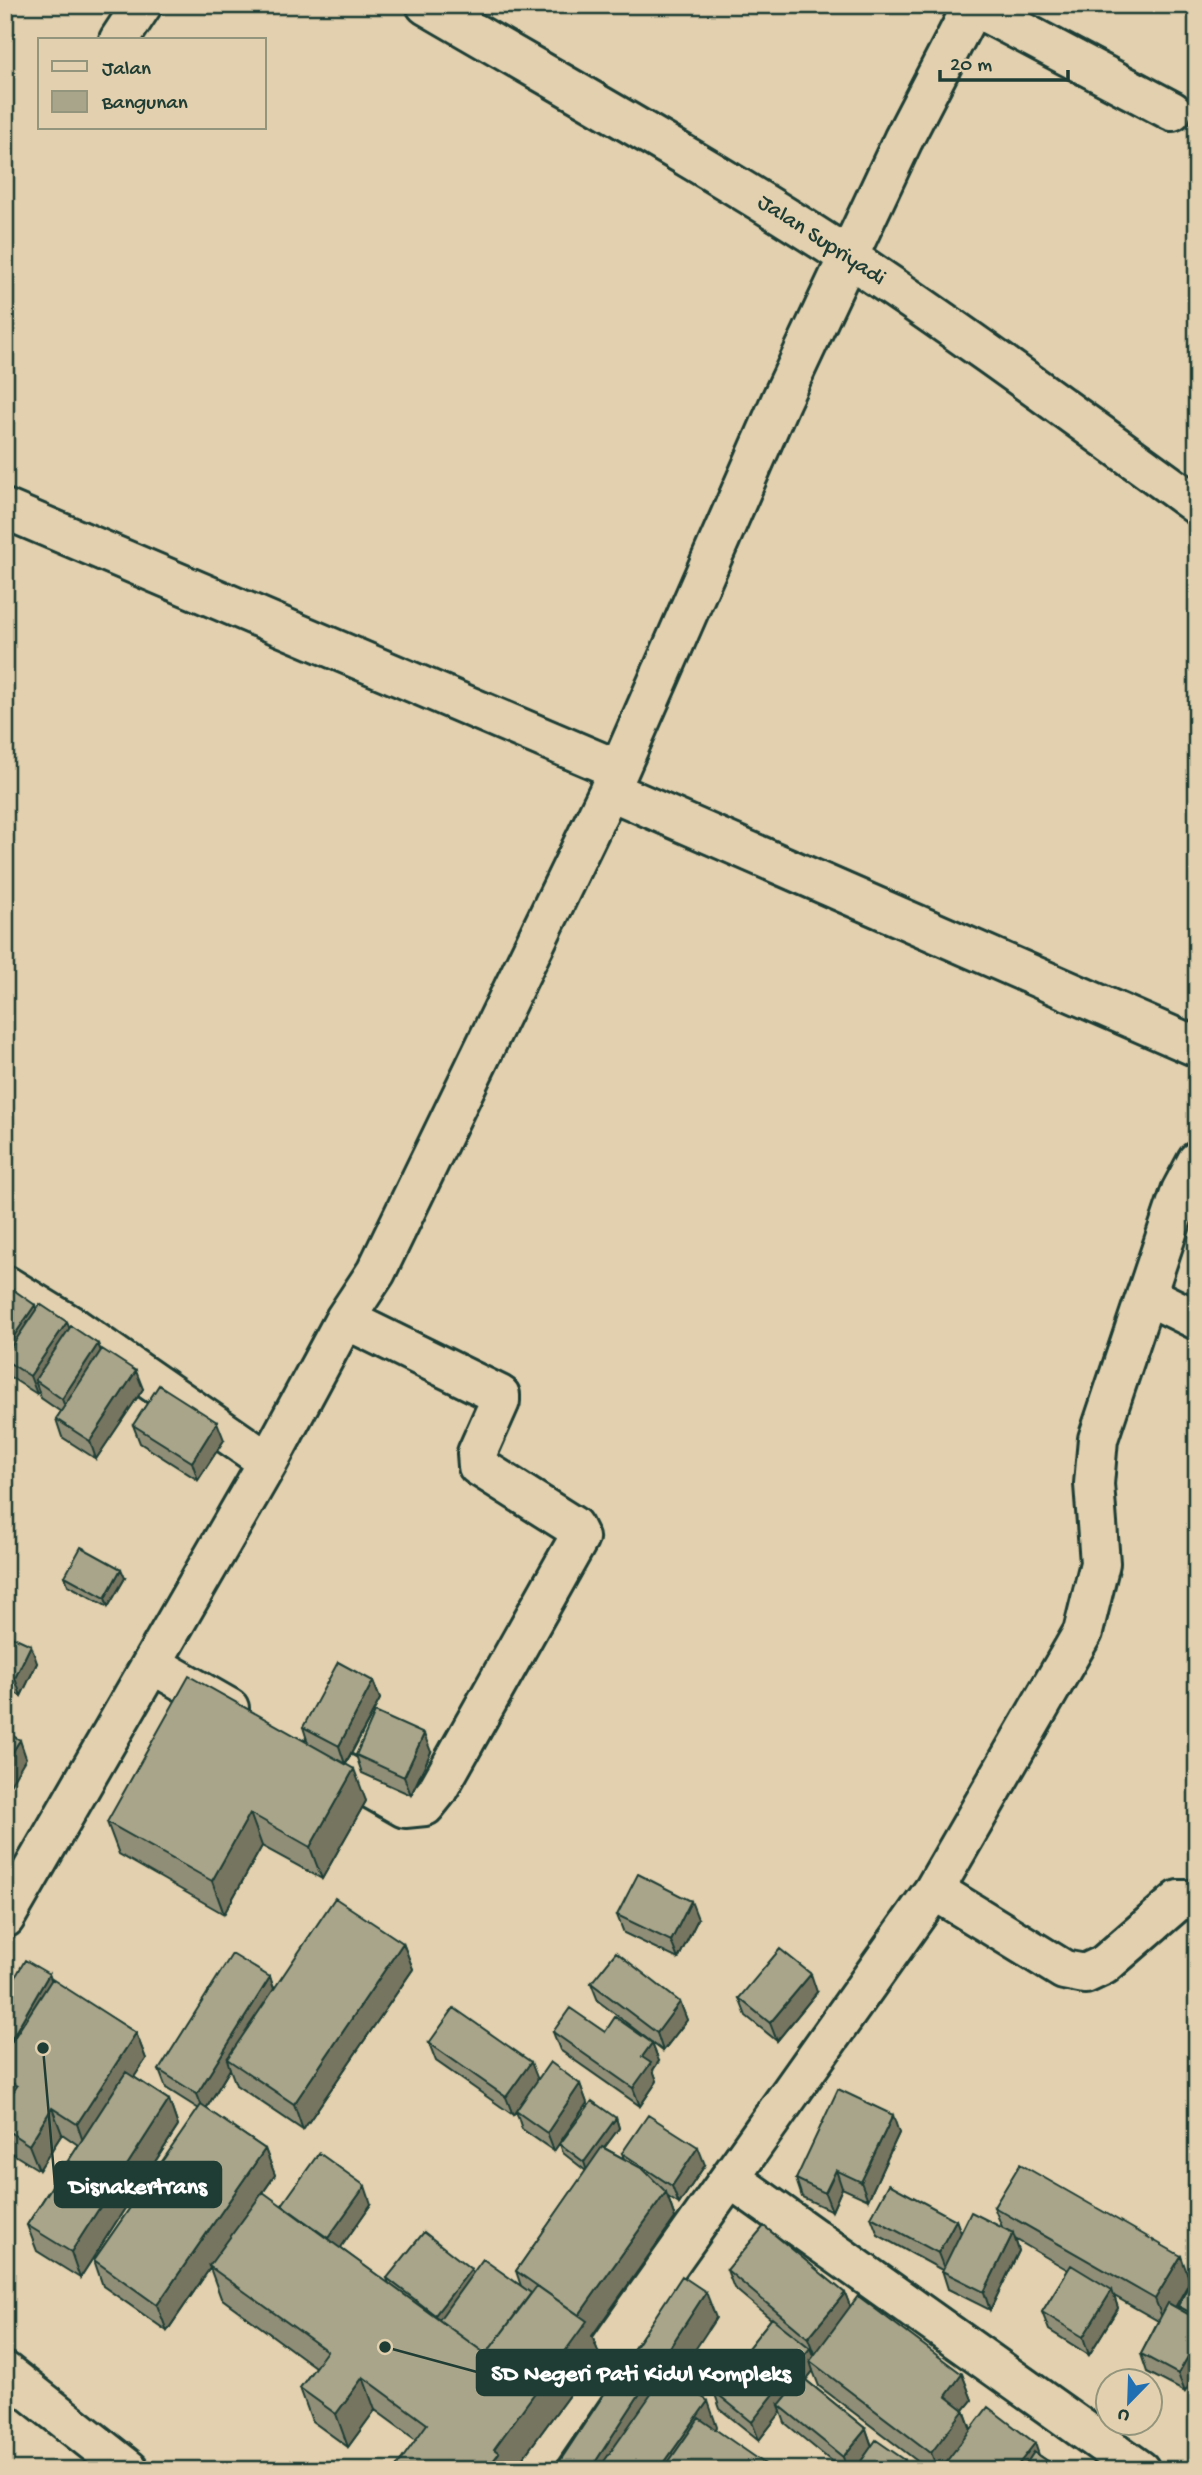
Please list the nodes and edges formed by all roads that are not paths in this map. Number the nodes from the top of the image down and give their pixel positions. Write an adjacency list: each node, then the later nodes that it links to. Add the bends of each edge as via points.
1 (142, 5): 4 (street)
2 (426, 5): 6 (street, Jalan Supriyadi, via 735,185)
3 (973, 6): 5 (street); 6 (street)
4 (120, 38)
5 (1172, 111)
6 (848, 257): 7 (street, Jalan Supriyadi); 9 (street)
7 (1197, 505)
8 (6, 512): 9 (street)
9 (614, 780): 10 (street); 14 (street, via 376,1272)
10 (1197, 1047)
11 (1197, 1161): 13 (street, via 1181,1191)
12 (5, 1285): 16 (street)
13 (1146, 1295): 15 (street); 18 (street, via 1098,1439 1094,1484 1100,1563 1083,1632)
14 (345, 1319): 16 (street); 17 (street, via 500,1395 477,1454 478,1466 573,1527 579,1538 425,1806 405,1808)
15 (1197, 1320)
16 (268, 1462): 17 (street)
17 (152, 1664): 20 (street)
18 (933, 1890): 19 (street, via 1064,1970 1085,1974 1104,1965 1179,1900); 21 (street)
19 (1197, 1900)
20 (5, 1919)
21 (730, 2178): 24 (street); 25 (street)
22 (5, 2372): 23 (street)
23 (129, 2470)
24 (527, 2470)
25 (1140, 2470)

